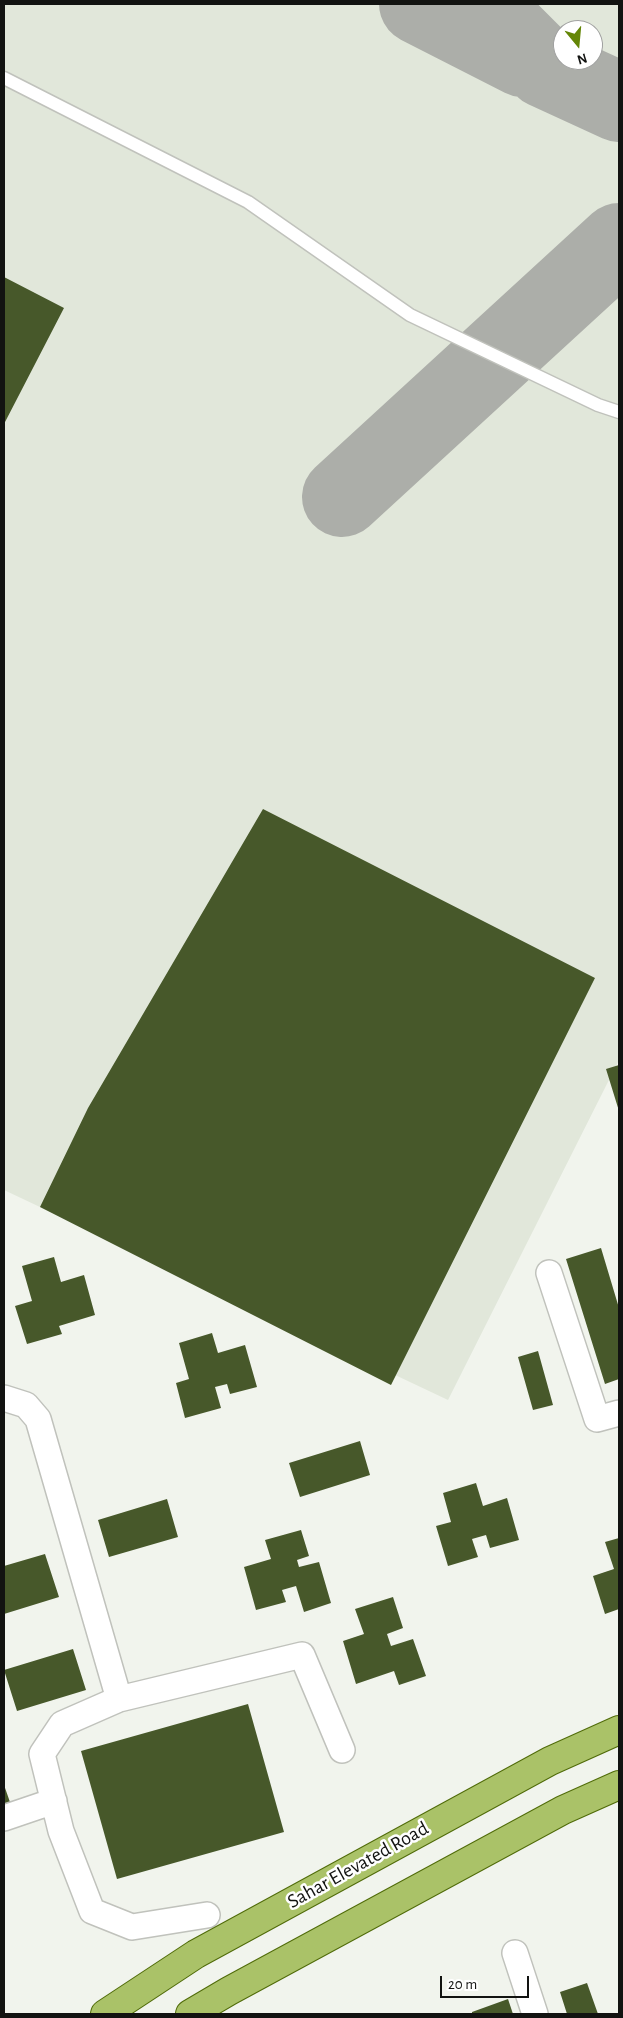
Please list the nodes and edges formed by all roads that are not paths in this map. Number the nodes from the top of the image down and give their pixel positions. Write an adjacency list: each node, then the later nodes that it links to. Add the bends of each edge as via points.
1 (4, 78): 2 (lane, via 248,202 410,315)
2 (619, 412)
3 (549, 1273): 5 (street, via 597,1419)
4 (4, 1398): 6 (street, via 26,1405 38,1419)
5 (619, 1413)
6 (118, 1698): 8 (street, via 302,1655); 10 (street, via 62,1724 42,1754)
7 (619, 1730): 14 (main road, Sahar Elevated Road, via 550,1761 196,1954)
8 (342, 1750)
9 (619, 1785): 15 (main road, via 563,1810)
10 (54, 1801): 11 (street); 12 (street, via 61,1831 92,1911 132,1927)
11 (4, 1818)
12 (207, 1915)
13 (515, 1953): 16 (street)
14 (104, 2014)
15 (190, 2014)
16 (535, 2014)

